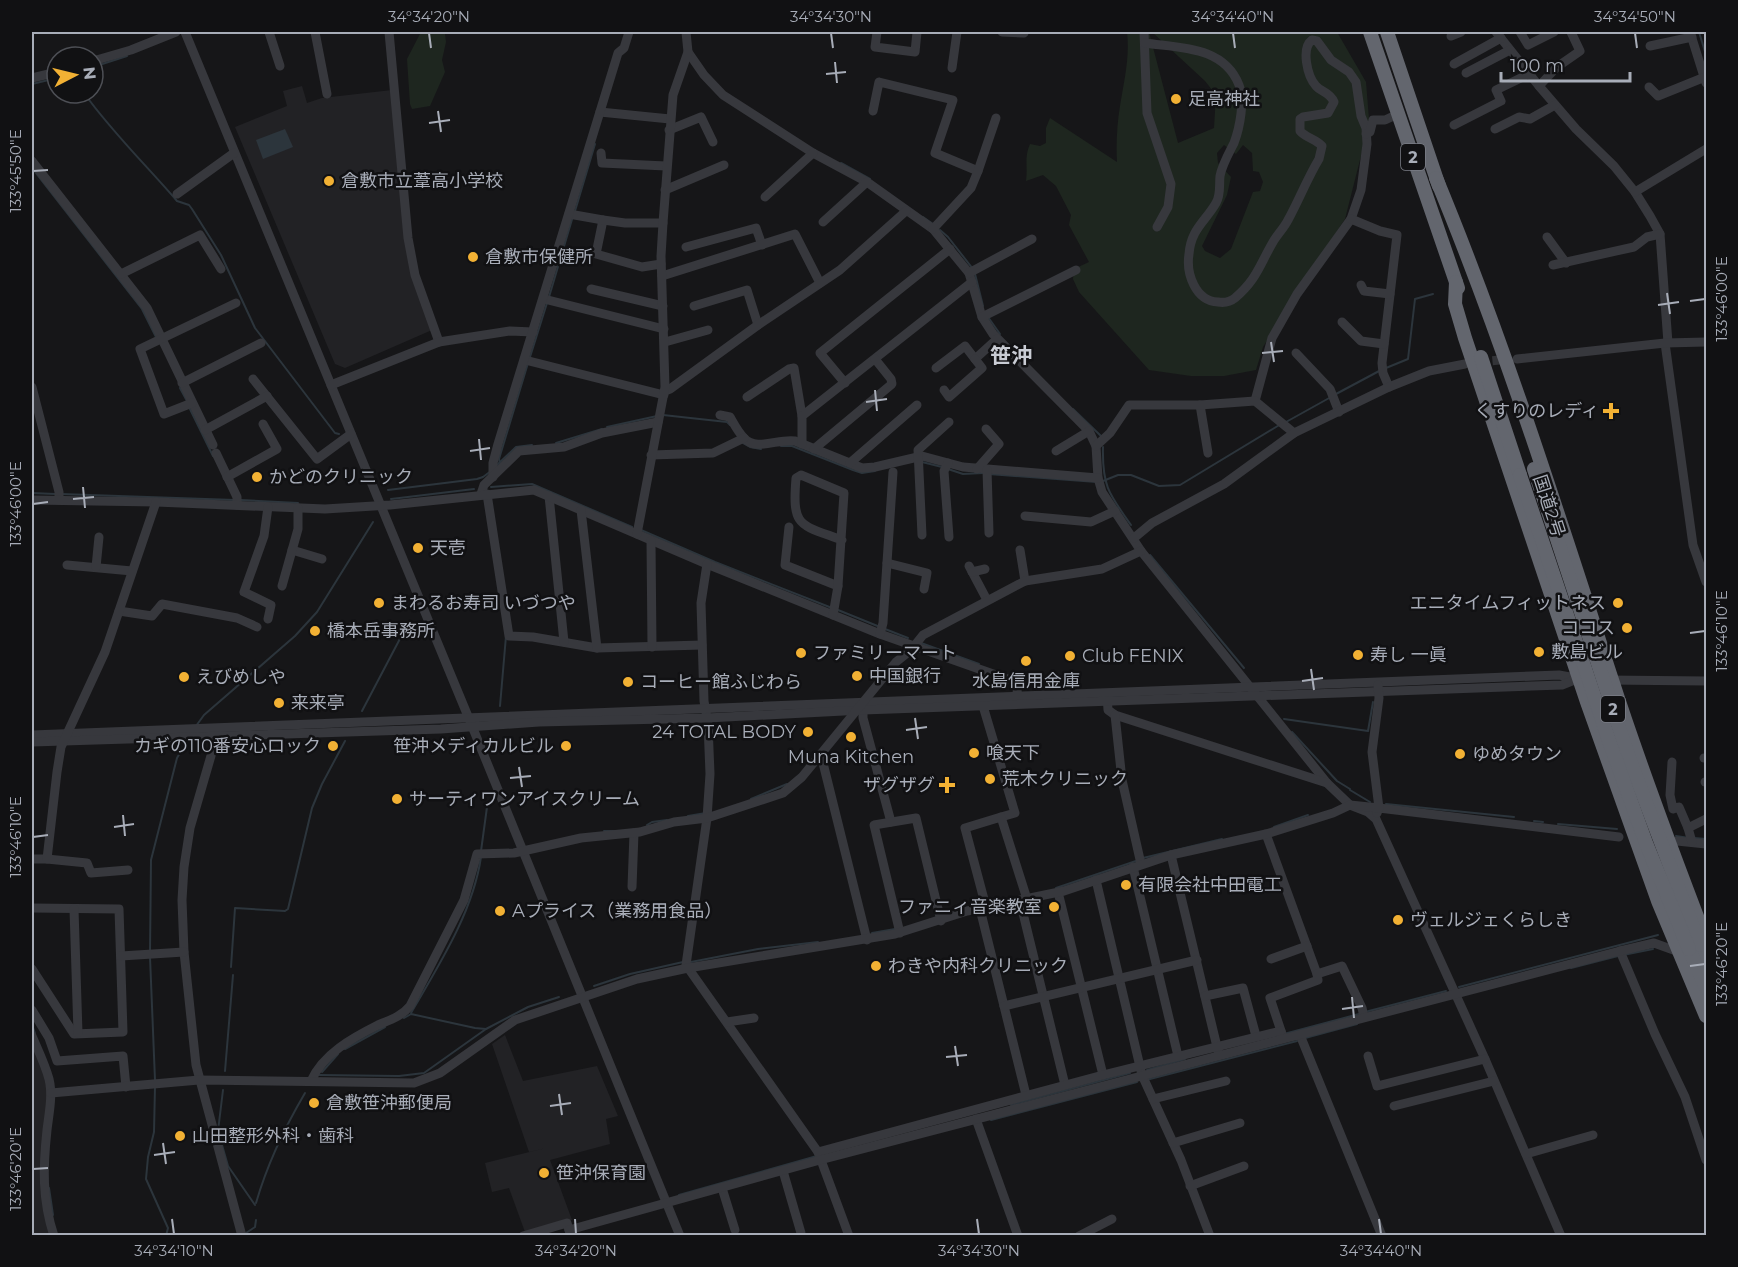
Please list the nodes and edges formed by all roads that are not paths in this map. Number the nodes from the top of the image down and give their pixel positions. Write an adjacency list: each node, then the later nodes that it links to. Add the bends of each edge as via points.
1 (176, 32): 27 (street)
2 (185, 32): 49 (street)
3 (269, 32): 29 (street)
4 (315, 32): 36 (street)
5 (389, 32): 101 (street, via 408,238 415,274)
6 (629, 32): 39 (street, via 618,53)
7 (686, 32): 26 (street)
8 (877, 32): 9 (street, via 875,47 915,52)
9 (917, 32)
10 (957, 32): 30 (street)
11 (1002, 32): 19 (street)
12 (1144, 32): 23 (street)
13 (1370, 32): 40 (highway, 国道2号 / 2)
14 (1387, 32): 56 (highway, 国道2号 / 2)
15 (1461, 32): 22 (street)
16 (1520, 32): 17 (street, via 1528,45)
17 (1554, 32)
18 (1571, 32): 34 (street, via 1581,51 1557,66)
19 (1024, 33)
20 (1691, 34): 24 (street); 33 (street)
21 (1499, 35): 25 (street); 28 (street)
22 (1451, 36)
23 (1145, 43): 46 (street, via 1216,56 1241,89 1237,133 1220,175 1219,196 1197,227 1189,253 1190,276 1203,298 1211,302 1232,300 1255,277 1319,159 1322,146 1304,135 1300,120 1328,113 1334,102 1313,82 1306,50 1312,40 1356,82); 69 (street, via 1147,113 1171,184 1168,207)
24 (1650, 46)
25 (1510, 50): 31 (street); 32 (street)
26 (688, 52): 42 (street, via 673,95); 51 (street, via 723,95)
27 (105, 57)
28 (1454, 64)
29 (280, 66)
30 (952, 68)
31 (1466, 73)
32 (1529, 74): 34 (street); 43 (street, via 1496,90 1501,101)
33 (1706, 80): 35 (street, via 1658,96)
34 (1539, 86): 37 (street)
35 (1649, 87)
36 (327, 94)
37 (1555, 105): 44 (street, via 1530,119 1520,117); 59 (street)
38 (873, 111): 55 (street, via 879,82 953,100 935,153)
39 (603, 112): 42 (street); 63 (street)
40 (1398, 114): 46 (street, via 1373,120); 84 (highway, 国道2号 / 2)
41 (996, 118): 55 (street)
42 (670, 119): 45 (street)
43 (1454, 125)
44 (1495, 129)
45 (669, 130): 47 (street, via 701,117); 54 (street)
46 (1366, 134): 64 (street, via 1360,190)
47 (713, 142)
48 (1707, 149): 59 (street)
49 (234, 153): 60 (street); 117 (street)
50 (601, 153): 54 (street, via 602,163)
51 (813, 153): 57 (street); 61 (street)
52 (32, 161): 81 (street)
53 (724, 165): 58 (street)
54 (666, 166): 58 (street)
55 (978, 171): 68 (street, via 970,188)
56 (1436, 178): 202 (highway, via 1489,309); 251 (highway, 国道2号 / 2, bridge)
57 (867, 182): 62 (street); 66 (street)
58 (665, 190): 67 (street)
59 (1635, 192): 70 (street)
60 (177, 194)
61 (765, 197)
62 (906, 211): 68 (street); 85 (street)
63 (572, 215): 65 (street); 89 (street)
64 (1351, 219): 88 (street, via 1397,235); 124 (street, via 1277,328)
65 (603, 220): 67 (street); 77 (street, via 596,254 642,267)
66 (823, 222)
67 (663, 223): 77 (street)
68 (935, 227): 75 (street)
69 (1157, 227)
70 (1660, 234): 76 (street, via 1647,237 1634,247); 105 (street)
71 (1547, 237): 76 (street)
72 (1032, 239): 82 (street)
73 (762, 245): 74 (street, via 756,228); 83 (street); 85 (street, via 795,234)
74 (686, 248)
75 (950, 249): 82 (street); 116 (street, via 820,353)
76 (1566, 262): 78 (street)
77 (661, 264): 83 (street)
78 (1553, 266)
79 (221, 269): 81 (street, via 200,235)
80 (1076, 270): 93 (street)
81 (121, 274): 100 (street, via 147,308)
82 (972, 274): 93 (street); 110 (street)
83 (662, 276): 91 (street)
84 (1456, 282): 201 (highway, via 1455,304 1465,338); 251 (highway, 国道2号 / 2, bridge, via 1612,749 1646,843)
85 (820, 283): 95 (street)
86 (1361, 285): 88 (street, via 1364,291)
87 (591, 289): 91 (street)
88 (1390, 294): 106 (street)
89 (546, 300): 96 (street); 98 (street)
90 (236, 303): 100 (street)
91 (663, 306): 96 (street)
92 (694, 306): 95 (street, via 747,290)
93 (985, 315): 99 (street)
94 (1342, 322): 106 (street, via 1361,342)
95 (758, 325): 121 (street)
96 (664, 329): 102 (street)
97 (708, 330): 102 (street)
98 (533, 332): 101 (street, via 510,331); 111 (street)
99 (997, 339): 108 (street); 136 (street)
100 (159, 341): 115 (street); 125 (street, via 140,349 164,414)
101 (440, 342): 117 (street)
102 (665, 342): 121 (street)
103 (1707, 342): 105 (street)
104 (261, 343): 115 (street)
105 (1667, 343): 109 (street); 186 (street, via 1694,545)
106 (1384, 344): 119 (street, via 1383,369)
107 (1296, 352): 128 (street, via 1330,389)
108 (975, 358): 113 (street, via 965,346); 120 (street, via 982,368 949,397)
109 (1517, 358)
110 (875, 359): 116 (street); 142 (street, via 892,384)
111 (527, 360): 121 (street); 149 (street)
112 (1465, 364): 119 (street, via 1429,371)
113 (936, 368)
114 (253, 379): 122 (street)
115 (182, 383): 125 (street)
116 (845, 383): 130 (street)
117 (331, 386): 138 (street)
118 (32, 387): 155 (street)
119 (1389, 387): 128 (street)
120 (944, 390)
121 (664, 393): 131 (street)
122 (267, 396): 135 (street); 138 (street, via 317,459)
123 (747, 397): 130 (street, via 794,368)
124 (1256, 401): 127 (street); 137 (street)
125 (190, 404): 135 (street)
126 (917, 405): 147 (street)
127 (1200, 405): 141 (street, via 1129,405); 144 (street)
128 (1339, 412): 137 (street)
129 (720, 415): 139 (street, via 730,417)
130 (802, 416): 140 (street)
131 (659, 418): 145 (street); 149 (street, via 564,447 519,451)
132 (949, 422): 146 (street, via 918,450)
133 (263, 424): 152 (street, via 276,449)
134 (986, 429): 151 (street, via 999,444)
135 (206, 430): 152 (street)
136 (1089, 430): 141 (street); 143 (street)
137 (1294, 433): 172 (street, via 1224,484 1152,523)
138 (351, 434): 160 (street)
139 (741, 439): 140 (street, via 753,444 788,440); 145 (street, via 713,453)
140 (802, 444): 142 (street)
141 (1096, 446): 153 (street)
142 (814, 449): 147 (street)
143 (1056, 451)
144 (1208, 453)
145 (651, 455): 167 (street)
146 (917, 460): 147 (street, via 869,468); 148 (street, via 922,456); 169 (street)
147 (849, 463)
148 (946, 467): 151 (street); 171 (street)
149 (493, 472): 154 (street, via 484,485)
150 (893, 472): 179 (street)
151 (984, 472): 153 (street); 168 (street)
152 (227, 477): 159 (street)
153 (1098, 481): 164 (street)
154 (484, 494): 156 (street, via 534,490); 160 (street); 196 (street, via 509,636)
155 (59, 496): 157 (street); 158 (street)
156 (549, 496): 163 (street); 196 (street)
157 (32, 500)
158 (156, 502): 159 (street); 184 (street)
159 (237, 502): 161 (street)
160 (381, 506): 162 (street); 213 (street)
161 (267, 507): 162 (street); 193 (street, via 264,536 244,592 271,605)
162 (298, 508): 175 (street)
163 (581, 510): 167 (street); 200 (street)
164 (1115, 511): 165 (street, via 1091,522); 172 (street)
165 (1025, 516)
166 (789, 527): 188 (street, via 785,565)
167 (638, 531): 174 (street)
168 (989, 533)
169 (922, 535)
170 (99, 537): 182 (street)
171 (949, 537)
172 (1134, 538): 177 (street)
173 (842, 540): 173 (street, via 804,526 797,517 796,478 801,476 844,493); 188 (street)
174 (651, 541): 180 (street); 199 (street)
175 (292, 550): 178 (street); 187 (street)
176 (1020, 550): 185 (street)
177 (1141, 550): 185 (street, via 1102,569); 205 (street)
178 (322, 559)
179 (887, 562): 189 (street, via 927,573); 195 (street)
180 (707, 564): 192 (street); 197 (street, via 701,603)
181 (67, 565): 182 (street)
182 (96, 567): 184 (street)
183 (985, 569): 190 (street, via 971,569)
184 (132, 571): 191 (street)
185 (1024, 581): 190 (street)
186 (1707, 582)
187 (282, 586)
188 (838, 586): 192 (street)
189 (924, 589)
190 (987, 600): 198 (street)
191 (119, 611): 194 (street, via 152,616 162,604 237,618); 216 (street)
192 (835, 611): 195 (street)
193 (268, 619)
194 (256, 627)
195 (881, 630): 198 (street)
196 (564, 642): 200 (street)
197 (702, 645): 199 (street); 209 (street)
198 (914, 645): 207 (street, via 1013,681); 210 (street)
199 (652, 647): 200 (street)
200 (597, 648)
201 (1580, 678): 202 (street); 204 (street, via 1559,675); 251 (highway, via 1658,901)
202 (1612, 680): 203 (street); 251 (highway, via 1671,846)
203 (1707, 681)
204 (1379, 687): 205 (street); 222 (street, via 1372,752)
205 (1253, 691): 206 (street); 220 (street)
206 (1107, 697): 207 (street); 211 (street, via 1108,710)
207 (1018, 701): 208 (street); 210 (street)
208 (983, 706): 210 (street); 224 (street, via 1015,813)
209 (705, 708): 210 (street); 212 (street); 213 (street)
210 (861, 708): 212 (street); 218 (street); 227 (street)
211 (1115, 715): 220 (street); 238 (street)
212 (707, 718): 213 (street); 223 (street)
213 (471, 722): 214 (street, via 441,729); 234 (street)
214 (216, 731): 216 (street); 252 (street, via 190,828 184,867)
215 (32, 735): 216 (street)
216 (66, 737): 217 (street); 237 (street, via 59,755)
217 (32, 742)
218 (821, 755): 223 (street, via 783,793); 249 (street)
219 (1672, 762): 231 (street, via 1673,809 1679,807)
220 (1327, 783): 221 (street)
221 (1350, 805): 222 (street); 225 (street); 229 (street)
222 (1379, 808): 225 (street); 230 (street)
223 (707, 815): 228 (street); 258 (street)
224 (1001, 817): 243 (street); 245 (street, via 965,828)
225 (1376, 819): 265 (street)
226 (1707, 819): 231 (street)
227 (891, 822): 247 (street, via 916,818); 248 (street, via 874,825)
228 (634, 833): 234 (street, via 581,838); 241 (street)
229 (1266, 834): 235 (street); 250 (street)
230 (1620, 837)
231 (1691, 837): 232 (street); 233 (street)
232 (1677, 841)
233 (1707, 844)
234 (524, 852): 266 (street); 287 (street, via 477,854 464,900 410,1005 400,1015 338,1049)
235 (1171, 855): 238 (street); 256 (street)
236 (32, 859): 237 (street)
237 (47, 860): 239 (street, via 87,863 91,873)
238 (1137, 865): 240 (street); 260 (street)
239 (128, 870)
240 (1096, 880): 242 (street); 262 (street)
241 (632, 887)
242 (1058, 892): 243 (street); 263 (street)
243 (1023, 900): 245 (street); 268 (street)
244 (32, 908): 246 (street)
245 (983, 908): 247 (street); 269 (street)
246 (74, 909): 254 (street, via 119,909); 275 (street)
247 (941, 921): 248 (street)
248 (902, 933): 249 (street)
249 (867, 940): 258 (street)
250 (1307, 946): 255 (street); 261 (street)
251 (1694, 946): 253 (street, via 1654,943); 257 (highway, 国道2号 / 2); 264 (highway, 国道2号 / 2); 272 (highway)
252 (184, 952): 254 (street); 286 (street)
253 (1621, 954): 265 (street); 302 (street, via 1685,1097)
254 (121, 956): 275 (street, via 123,1032)
255 (1271, 959)
256 (1197, 960): 260 (street); 267 (street)
257 (1707, 960)
258 (688, 968): 266 (street); 274 (street)
259 (32, 969): 275 (street, via 74,1034)
260 (1158, 969): 262 (street); 281 (street)
261 (1317, 974): 271 (street, via 1342,966); 276 (street, via 1318,980 1270,998)
262 (1119, 978): 263 (street); 284 (street)
263 (1081, 988): 268 (street); 285 (street)
264 (1707, 988)
265 (1455, 993): 271 (street); 283 (street)
266 (583, 996): 287 (street, via 515,1020 427,1079 414,1083); 307 (street)
267 (1205, 996): 279 (street, via 1243,988); 280 (street)
268 (1042, 997): 269 (street); 290 (street)
269 (1004, 1006): 293 (street)
270 (32, 1010): 291 (street, via 57,1061 123,1056)
271 (1364, 1014): 277 (street)
272 (1707, 1016)
273 (754, 1018): 274 (street)
274 (727, 1022): 301 (street)
275 (78, 1034)
276 (1282, 1035): 277 (street); 279 (street); 280 (street)
277 (1300, 1035): 320 (street)
278 (32, 1036): 292 (street)
279 (1256, 1036): 280 (street)
280 (1218, 1051): 281 (street); 284 (street)
281 (1178, 1056): 284 (street)
282 (1368, 1056): 283 (street, via 1377,1086)
283 (1485, 1059): 289 (street)
284 (1141, 1070): 285 (street); 294 (street); 296 (street)
285 (1103, 1075): 290 (street)
286 (199, 1080): 287 (street); 291 (street); 313 (street)
287 (311, 1081)
288 (1226, 1081): 294 (street)
289 (1494, 1082): 295 (street); 300 (street)
290 (1065, 1085): 293 (street)
291 (126, 1087): 292 (street)
292 (55, 1093): 312 (street, via 43,1173)
293 (1026, 1095): 301 (street)
294 (1153, 1099): 299 (street)
295 (1394, 1106)
296 (976, 1119): 301 (street); 317 (street)
297 (1240, 1123): 299 (street)
298 (1593, 1135): 300 (street)
299 (1173, 1143): 305 (street)
300 (1526, 1154): 321 (street)
301 (819, 1156): 304 (street); 316 (street)
302 (1707, 1160)
303 (1244, 1166): 305 (street)
304 (783, 1171): 306 (street); 311 (street)
305 (1190, 1186): 319 (street)
306 (722, 1188): 307 (street); 309 (street)
307 (667, 1202): 310 (street); 315 (street)
308 (1112, 1219): 318 (street)
309 (735, 1230)
310 (570, 1233): 314 (street, via 567,1223)
311 (801, 1233)
312 (54, 1236)
313 (242, 1236)
314 (523, 1236)
315 (680, 1236)
316 (849, 1236)
317 (1018, 1236)
318 (1079, 1236)
319 (1210, 1236)
320 (1382, 1236)
321 (1561, 1236)

